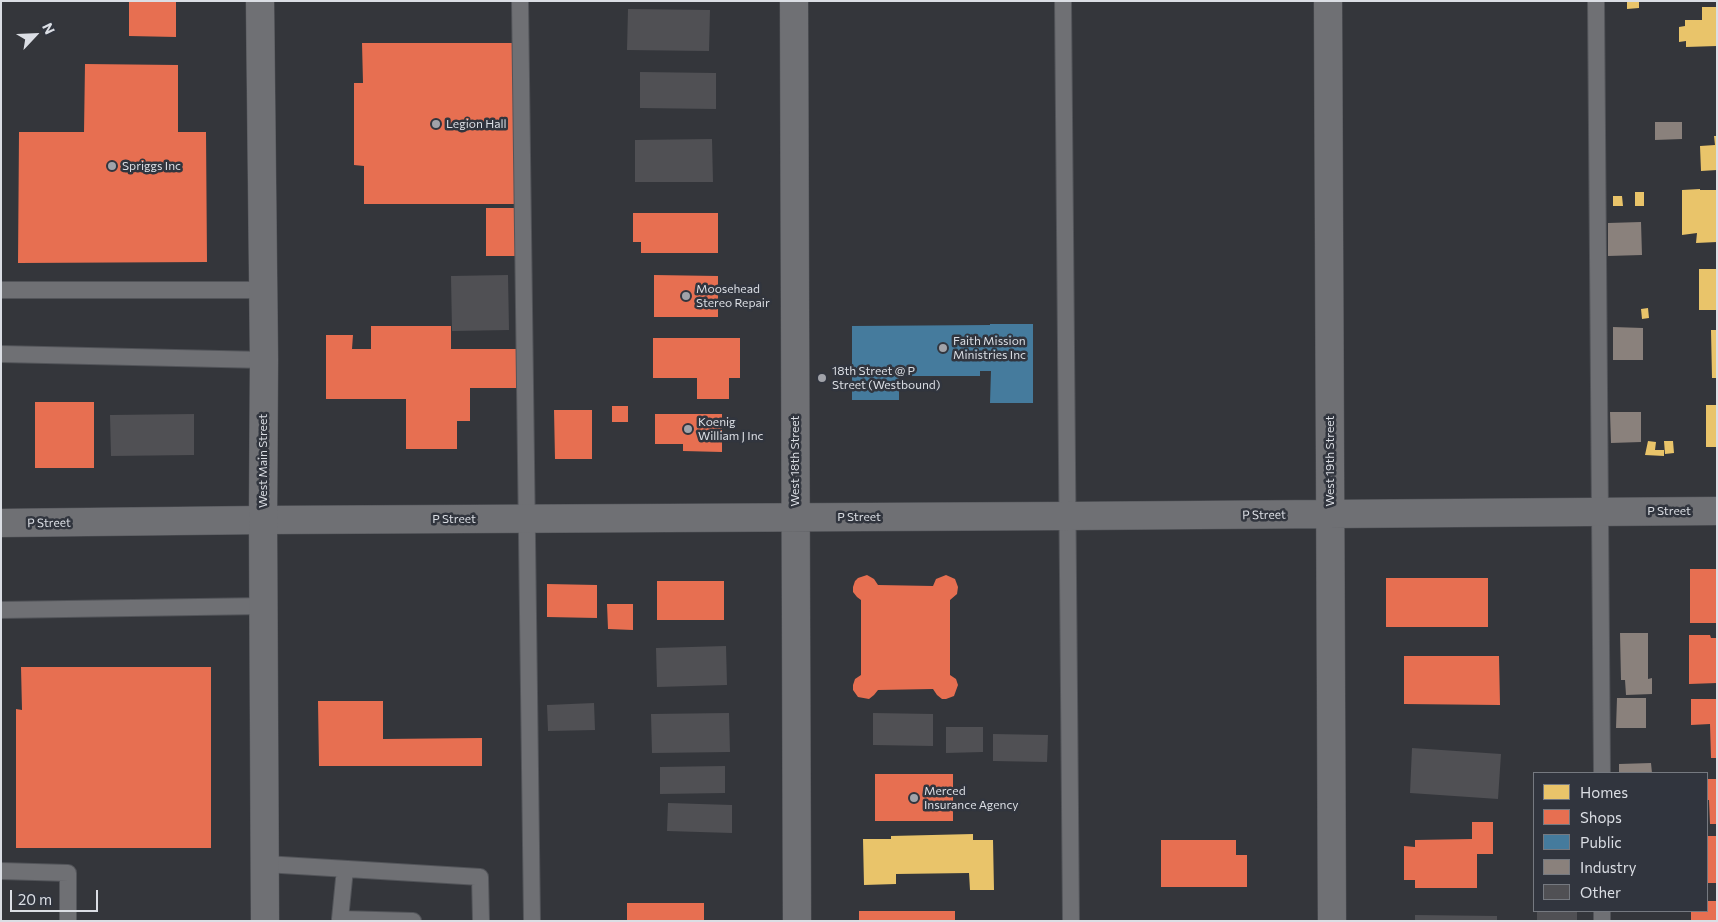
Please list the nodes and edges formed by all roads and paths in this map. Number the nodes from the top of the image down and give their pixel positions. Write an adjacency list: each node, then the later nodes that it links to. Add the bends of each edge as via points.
1 (260, 1): 8 (street, West Main Street)
2 (520, 1): 16 (lane)
3 (794, 1): 15 (street, West 18th Street)
4 (1063, 1): 14 (lane)
5 (1328, 1): 13 (street, West 19th Street)
6 (1596, 1): 12 (lane)
7 (1, 290): 8 (lane)
8 (264, 290): 10 (street, West Main Street)
9 (1, 354): 10 (lane)
10 (264, 360): 17 (street, West Main Street)
11 (1717, 511): 12 (street, P Street)
12 (1600, 512): 13 (street, P Street); 21 (lane)
13 (1330, 514): 14 (street, P Street); 32 (street, West 19th Street)
14 (1068, 516): 15 (street, P Street); 31 (lane)
15 (795, 517): 16 (street, P Street); 30 (street, West 18th Street)
16 (527, 519): 17 (street, P Street); 29 (lane)
17 (263, 520): 18 (street, P Street); 19 (street, West Main Street)
18 (1, 524)
19 (264, 606): 20 (lane); 22 (street, West Main Street)
20 (1, 610)
21 (1602, 772)
22 (265, 864): 23 (lane); 26 (street, West Main Street)
23 (345, 869): 27 (lane, via 340,919); 28 (lane, via 480,877)
24 (1, 872): 25 (lane, via 68,873)
25 (68, 921)
26 (265, 921)
27 (413, 921)
28 (482, 921)
29 (532, 921)
30 (798, 921)
31 (1071, 921)
32 (1332, 921)

